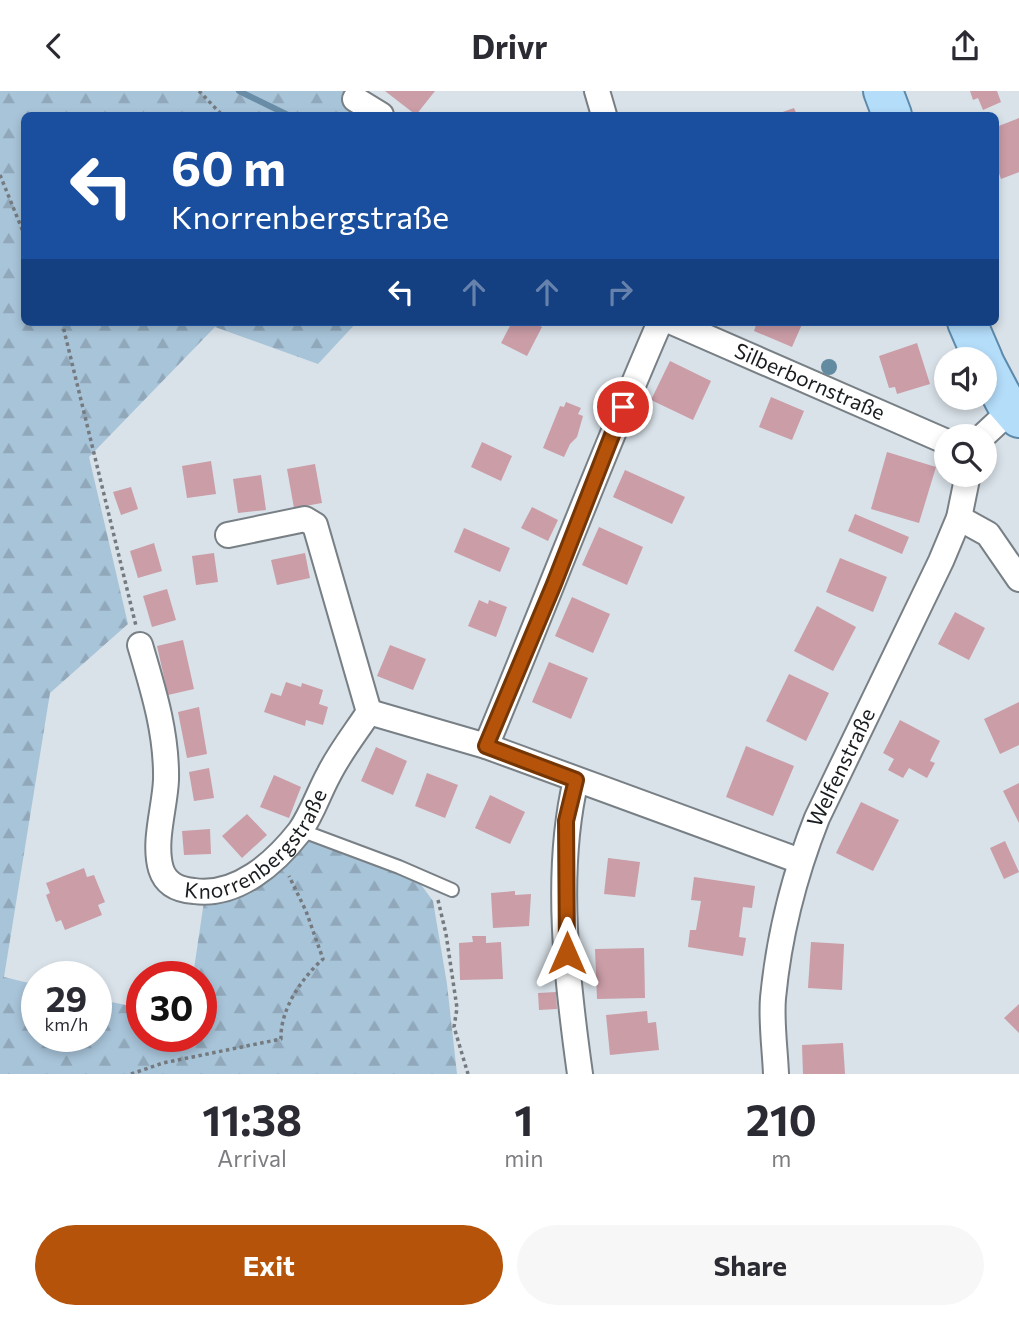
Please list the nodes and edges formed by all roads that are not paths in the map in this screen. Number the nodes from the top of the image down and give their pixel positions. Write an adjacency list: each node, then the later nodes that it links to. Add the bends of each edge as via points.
1 (597, 91): 5 (street)
2 (883, 91): 6 (main road)
3 (355, 99): 4 (street)
4 (376, 112)
5 (603, 112)
6 (891, 112)
7 (658, 326): 21 (street)
8 (680, 326): 14 (street, Silberbornstraße)
9 (969, 326): 10 (main road)
10 (978, 347)
11 (997, 383): 12 (main road)
12 (1015, 414): 13 (street)
13 (997, 426)
14 (934, 436)
15 (965, 487): 16 (street, Welfenstraße)
16 (959, 518): 18 (street, via 988,534); 24 (street, Welfenstraße)
17 (229, 535): 20 (street, via 305,519 315,525)
18 (1019, 579)
19 (141, 645): 23 (street, Knorrenbergstraße, via 161,718 166,779 160,847 162,870 170,883 181,890 205,893 240,885)
20 (369, 712): 21 (street); 23 (street, Knorrenbergstraße, via 329,772)
21 (486, 746): 22 (street)
22 (576, 780): 24 (street); 26 (street, via 566,821 567,980)
23 (300, 830): 25 (lane)
24 (800, 861): 27 (street, Welfenstraße, via 784,919 773,999)
25 (452, 890)
26 (580, 1074)
27 (776, 1074)

